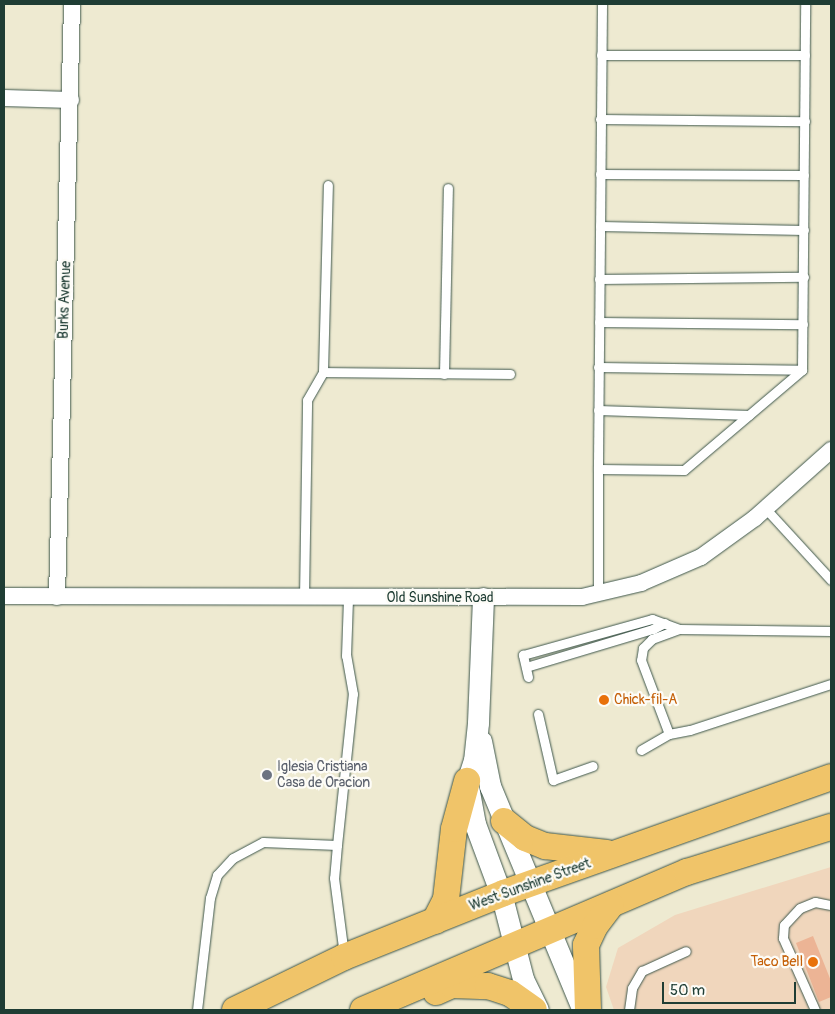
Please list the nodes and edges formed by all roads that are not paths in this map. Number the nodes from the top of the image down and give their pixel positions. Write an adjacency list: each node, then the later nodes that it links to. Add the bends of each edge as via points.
1 (72, 4): 7 (street, Burks Avenue)
2 (602, 4): 4 (lane)
3 (806, 4): 5 (lane)
4 (601, 55): 5 (lane); 8 (lane)
5 (805, 56): 9 (lane)
6 (4, 98): 7 (street)
7 (71, 100): 33 (street, Burks Avenue)
8 (600, 119): 9 (lane); 10 (lane)
9 (805, 121): 11 (lane)
10 (600, 174): 11 (lane); 14 (lane)
11 (804, 175): 15 (lane)
12 (328, 185): 22 (lane)
13 (448, 188): 23 (lane)
14 (600, 226): 15 (lane); 17 (lane)
15 (804, 230): 16 (lane)
16 (804, 277): 17 (lane); 19 (lane)
17 (599, 279): 18 (lane)
18 (599, 322): 19 (lane); 20 (lane)
19 (803, 324): 21 (lane)
20 (598, 367): 21 (lane); 25 (lane)
21 (802, 370): 26 (lane)
22 (323, 372): 23 (lane); 34 (lane, via 307,400)
23 (444, 374): 24 (lane)
24 (510, 374)
25 (598, 410): 26 (lane); 28 (lane)
26 (749, 415): 28 (lane, via 684,470)
27 (831, 450): 29 (street, Old Sunshine Road)
28 (598, 469): 31 (lane)
29 (766, 509): 30 (lane); 31 (street, Old Sunshine Road, via 701,557 641,583)
30 (831, 580)
31 (598, 592): 36 (street, Old Sunshine Road, via 582,597)
32 (4, 596): 33 (street, Old Sunshine Road)
33 (57, 597): 34 (street, Old Sunshine Road)
34 (304, 597): 35 (street, Old Sunshine Road)
35 (348, 598): 36 (street, Old Sunshine Road); 50 (lane, via 346,656 353,694)
36 (483, 598): 42 (street)
37 (679, 629): 38 (lane); 39 (lane, via 652,619 523,655); 43 (lane, via 652,639 644,648 641,660)
38 (831, 631)
39 (527, 672)
40 (831, 684): 43 (lane)
41 (538, 714): 45 (lane, via 552,780)
42 (478, 723): 47 (street, via 474,760); 48 (street, via 490,786)
43 (669, 734): 44 (lane)
44 (641, 750)
45 (593, 766)
46 (831, 777): 51 (main road, West Sunshine Street)
47 (467, 780): 53 (street, via 475,824); 56 (main road, via 454,829 446,899)
48 (504, 821): 51 (main road, via 525,838 545,846); 52 (street)
49 (831, 828): 54 (main road, via 687,872)
50 (337, 845): 60 (lane, via 334,878); 61 (lane, via 263,842 233,858 217,874 210,898)
51 (618, 853): 52 (main road, West Sunshine Street)
52 (530, 885): 53 (main road, West Sunshine Street); 57 (street)
53 (501, 894): 56 (main road, West Sunshine Street); 58 (street)
54 (611, 905): 57 (main road); 67 (main road, via 586,945)
55 (831, 905): 69 (lane, via 815,902 800,908 784,925 783,938)
56 (435, 921): 60 (main road, West Sunshine Street)
57 (550, 930): 58 (main road); 66 (street)
58 (516, 945): 63 (main road); 65 (street, via 523,979)
59 (686, 951): 68 (lane, via 642,971 632,988)
60 (344, 957): 62 (main road, West Sunshine Street)
61 (198, 1010)
62 (235, 1010)
63 (363, 1010)
64 (389, 1010): 65 (main road, via 452,986 478,984 510,993)
65 (536, 1010)
66 (583, 1010)
67 (588, 1010)
68 (629, 1010)
69 (815, 1010)

